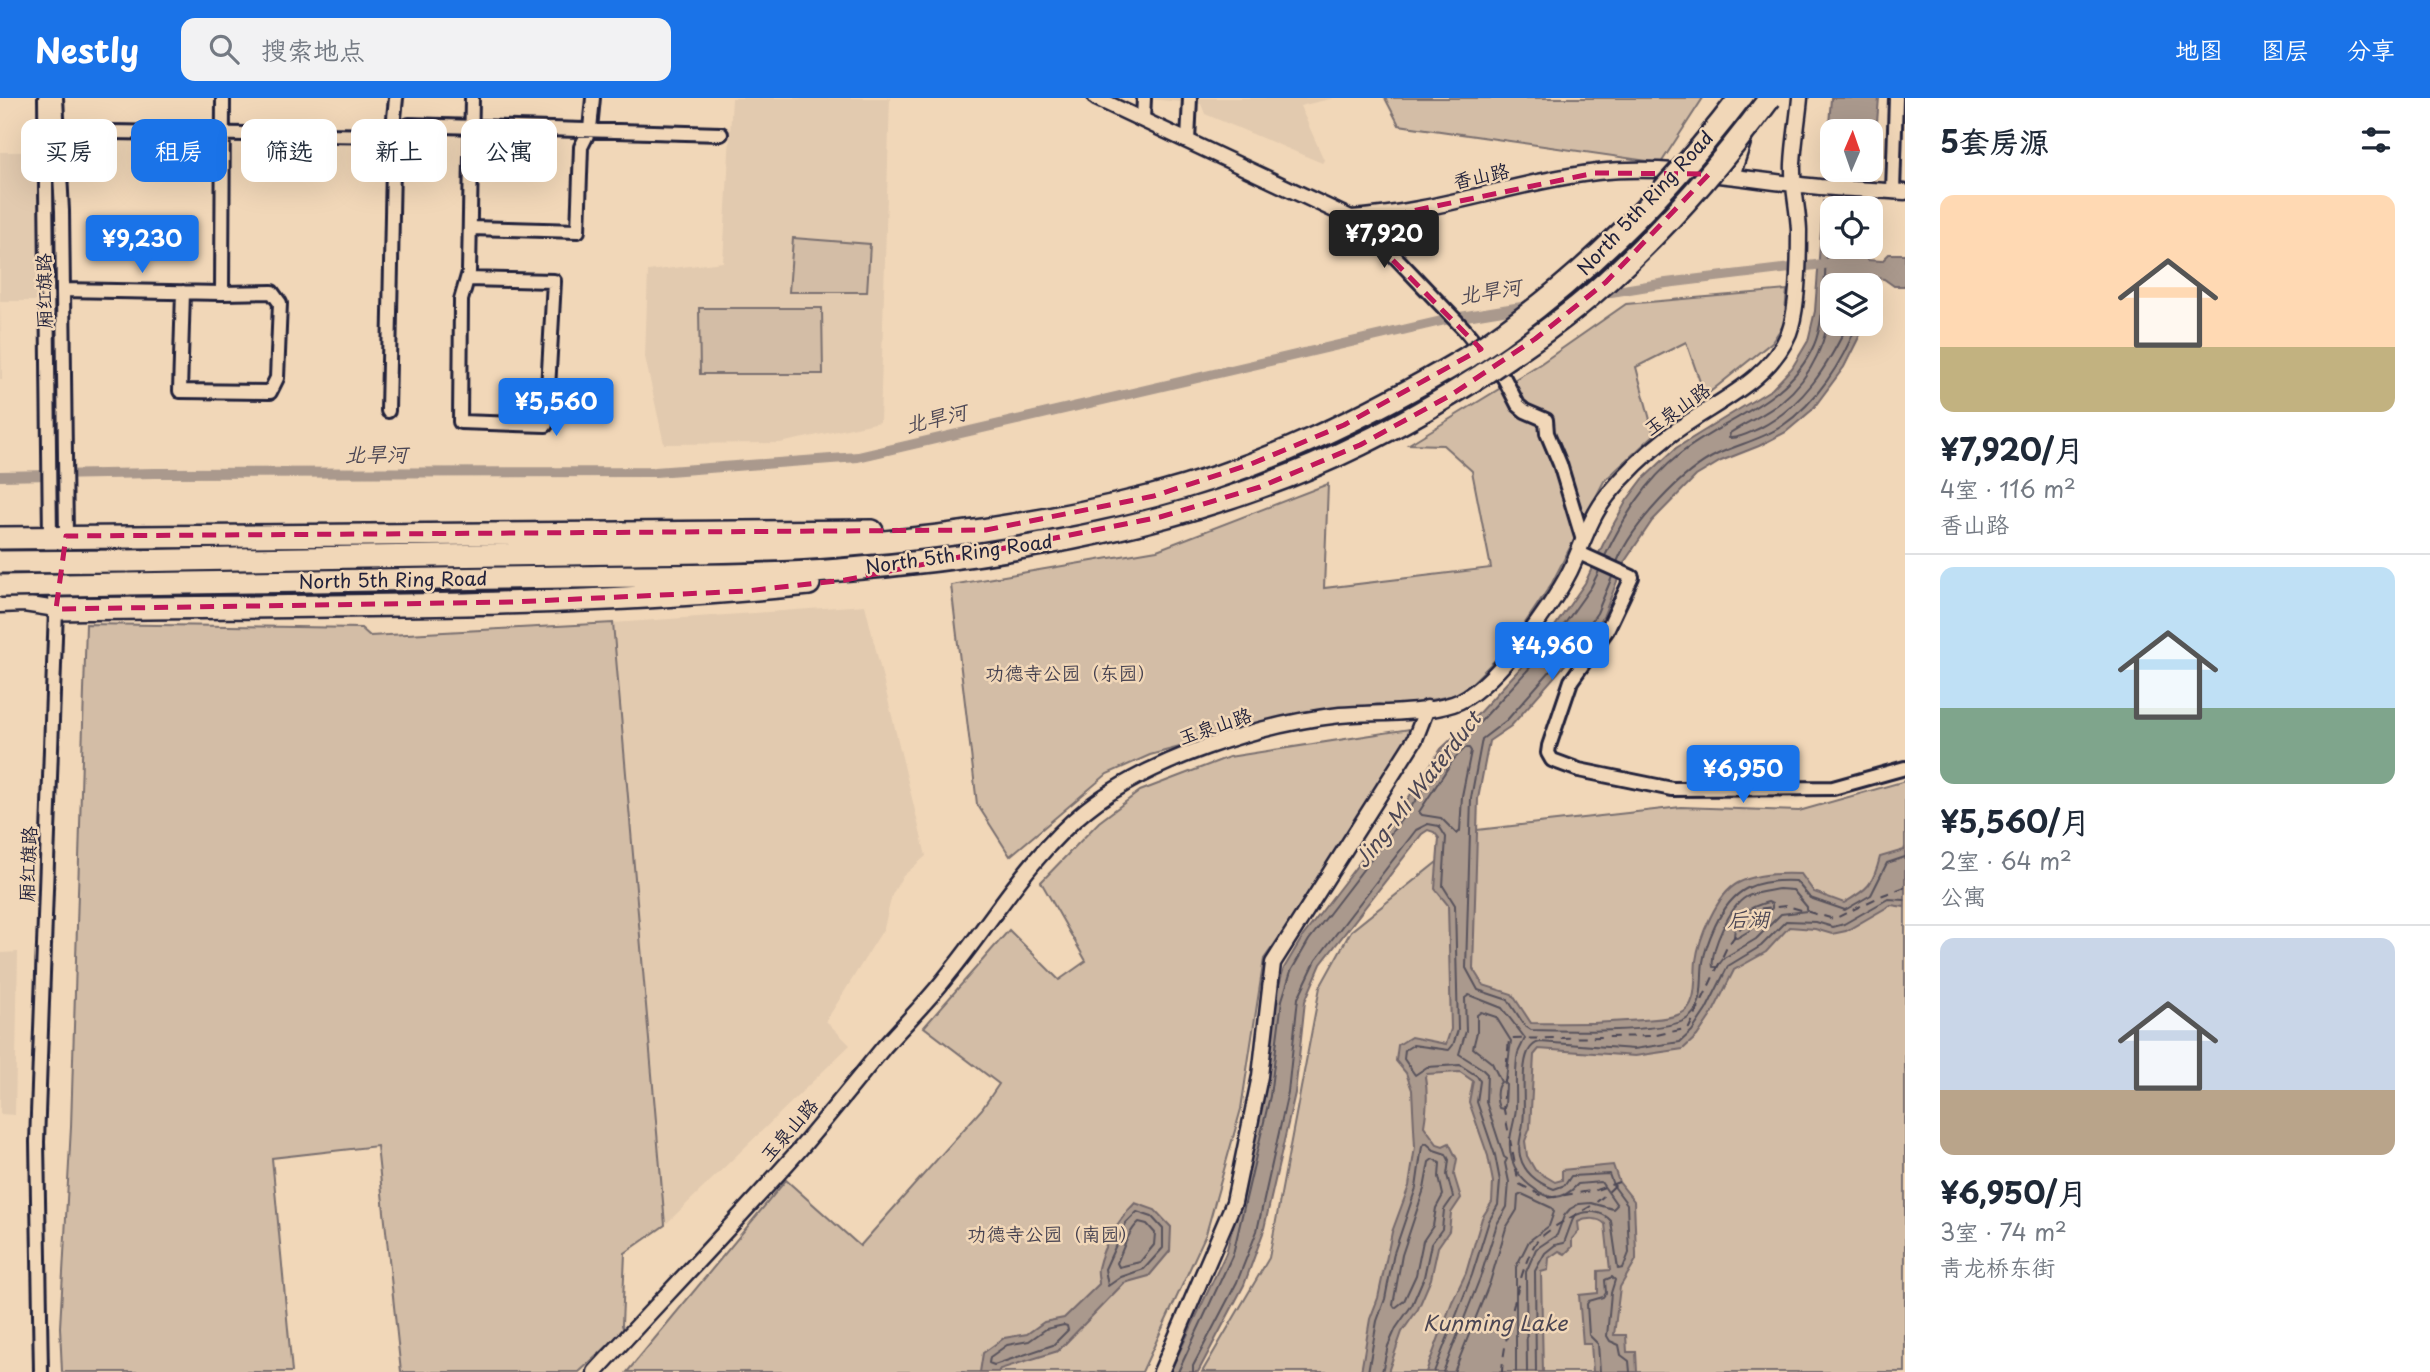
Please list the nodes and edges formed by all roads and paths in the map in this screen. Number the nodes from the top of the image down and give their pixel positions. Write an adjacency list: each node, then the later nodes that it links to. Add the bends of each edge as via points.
1 (45, 98): 39 (street, 厢红旗路, via 50,486)
2 (56, 98): 34 (street, 厢红旗路)
3 (223, 98): 15 (street)
4 (396, 98): 16 (street)
5 (472, 98): 17 (street)
6 (593, 98): 20 (street)
7 (1096, 98): 18 (street, 香山路)
8 (1144, 98): 18 (street)
9 (1190, 98): 24 (street)
10 (1740, 98): 38 (highway, North 5th Ring Road, bridge, via 1685,166 1595,261 1514,326 1410,391 1251,464 1154,496)
11 (1757, 98): 25 (street)
12 (1770, 98): 43 (highway, North 5th Ring Road, bridge, via 1680,208 1606,282 1535,340 1451,395 1360,445 1260,486 1160,517)
13 (1800, 98): 29 (street, 玉泉山路)
14 (1896, 98): 30 (street)
15 (223, 119)
16 (394, 119)
17 (472, 119)
18 (1143, 119): 24 (street, 香山路)
19 (557, 128): 20 (street)
20 (590, 129): 22 (street); 32 (street, via 581,148 578,231)
21 (227, 134): 23 (street)
22 (721, 134)
23 (351, 136)
24 (1188, 141): 31 (street, 香山路)
25 (1732, 177): 29 (street, 香山路); 31 (street, 香山路, via 1642,170 1595,173 1388,216)
26 (223, 182): 36 (street)
27 (392, 182): 37 (street)
28 (471, 182): 32 (street)
29 (1795, 183): 30 (street); 42 (street, 玉泉山路, via 1799,230 1796,289 1790,330 1772,362 1630,469 1600,505)
30 (1899, 191)
31 (1351, 218): 40 (street, via 1384,245 1464,329 1504,377 1518,405 1546,420)
32 (470, 228): 33 (street)
33 (467, 279): 33 (street, via 461,300 460,422 546,425 554,281)
34 (63, 290): 35 (street); 39 (street, 厢红旗路, via 65,485)
35 (183, 292): 36 (street); 36 (street, via 180,391 270,392 276,378 280,303 272,292)
36 (222, 293)
37 (388, 411)
38 (986, 530): 39 (highway); 44 (highway, North 5th Ring Road, bridge, via 839,547 730,551)
39 (58, 537): 41 (highway); 47 (street, 厢红旗路)
40 (1582, 537)
41 (0, 538)
42 (1579, 553): 48 (street, 玉泉山路, via 1551,602 1490,678 1454,704); 49 (street, via 1632,577 1606,630 1571,681 1549,746 1552,760 1578,771 1672,789 1833,788)
43 (970, 555): 45 (highway, North 5th Ring Road, bridge, via 838,570 731,574); 47 (highway, via 845,580 746,591 514,602)
44 (0, 562)
45 (0, 586)
46 (0, 605): 47 (street)
47 (55, 609): 50 (street, 厢红旗路, via 37,1142)
48 (1427, 708): 51 (street, 玉泉山路, via 1336,716 1234,739 1125,782 1081,814 1019,880 947,977 799,1149); 52 (street, via 1415,739 1273,963 1260,1076 1234,1202)
49 (1905, 768)
50 (41, 1372)
51 (596, 1372)
52 (1161, 1372)

